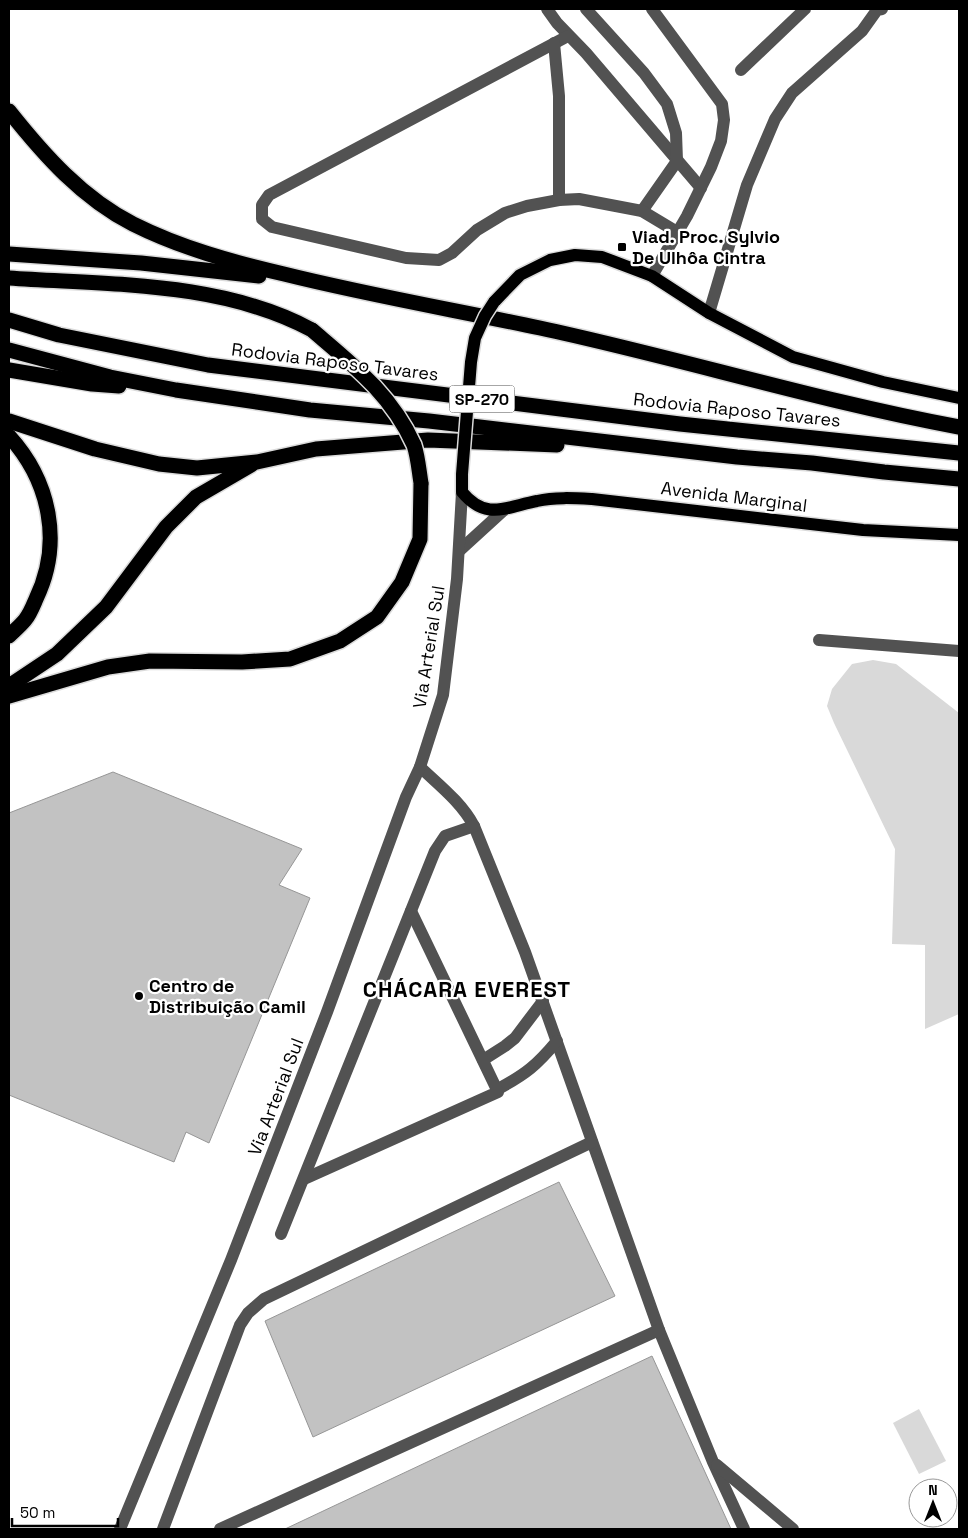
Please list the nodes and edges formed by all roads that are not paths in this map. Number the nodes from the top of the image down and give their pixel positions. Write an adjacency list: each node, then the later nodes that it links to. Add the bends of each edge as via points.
1 (547, 9): 6 (street)
2 (586, 9): 10 (street, via 644,73 667,104 676,133)
3 (652, 9): 11 (street, via 722,104 721,140)
4 (805, 9): 8 (street)
5 (877, 9): 19 (street, via 862,30 792,93 774,118 747,185)
6 (568, 36): 7 (street); 10 (street, via 586,52)
7 (554, 43): 12 (street, via 559,96); 12 (street, via 268,196 262,205 262,219 272,227 396,256 439,260 504,213)
8 (741, 70)
9 (9, 111): 18 (highway, via 55,166 88,195 132,223 186,247)
10 (678, 161): 11 (street); 13 (street)
11 (701, 188): 14 (street)
12 (559, 200): 13 (street, via 579,199)
13 (642, 211): 14 (street)
14 (678, 232): 16 (street)
15 (9, 254): 18 (highway, via 206,269)
16 (652, 276): 19 (main road); 32 (main road, bridge, via 602,257 575,255 550,260 520,275 494,302 475,338 470,362)
17 (9, 278): 40 (highway, bridge, via 189,292 268,310 312,330 367,377 393,408 414,447 421,484 420,539 402,582 377,617 340,641 290,659 150,661 108,667)
18 (330, 286): 26 (highway, via 541,328 889,414)
19 (709, 313): 24 (main road, via 793,357 883,382)
20 (9, 320): 29 (highway, Rodovia Raposo Tavares / SP-270, via 59,335 208,365 680,424)
21 (9, 350): 23 (highway, SP-270, via 110,377)
22 (9, 370): 23 (highway, via 92,384)
23 (176, 390): 28 (highway, SP-270, via 310,410)
24 (959, 398)
25 (9, 421): 30 (highway, via 95,449 159,464 197,468)
26 (959, 427)
27 (9, 436): 36 (highway, via 38,479 48,511 50,543 44,581 26,619)
28 (683, 451): 30 (highway, via 428,440 316,449); 31 (highway, SP-270)
29 (959, 453)
30 (257, 462): 39 (highway, via 196,497 166,526 106,607 57,654)
31 (959, 479)
32 (462, 492): 33 (main road, Avenida Marginal, via 478,506); 35 (street, Via Arterial Sul)
33 (505, 510): 34 (main road, Avenida Marginal, via 536,501 592,499 863,530); 35 (street, Avenida Marginal)
34 (959, 535)
35 (458, 551): 41 (street, Via Arterial Sul, via 443,695)
36 (9, 636)
37 (819, 640): 38 (street)
38 (959, 651)
39 (9, 686)
40 (9, 696)
41 (420, 767): 42 (street, via 459,804); 53 (street, Via Arterial Sul, via 231,1260)
42 (474, 826): 43 (street, via 444,836); 44 (street)
43 (411, 911): 46 (street); 49 (street)
44 (543, 1002): 45 (street); 46 (street, via 515,1038)
45 (557, 1040): 47 (street, via 522,1076); 48 (street)
46 (483, 1060): 47 (street)
47 (498, 1089): 49 (street, via 496,1093)
48 (592, 1142): 51 (street); 54 (street, via 256,1304 240,1325)
49 (304, 1179): 50 (street)
50 (281, 1234)
51 (659, 1330): 52 (street); 55 (street)
52 (713, 1462): 56 (street); 57 (street)
53 (120, 1529)
54 (164, 1529)
55 (220, 1529)
56 (744, 1529)
57 (793, 1529)

